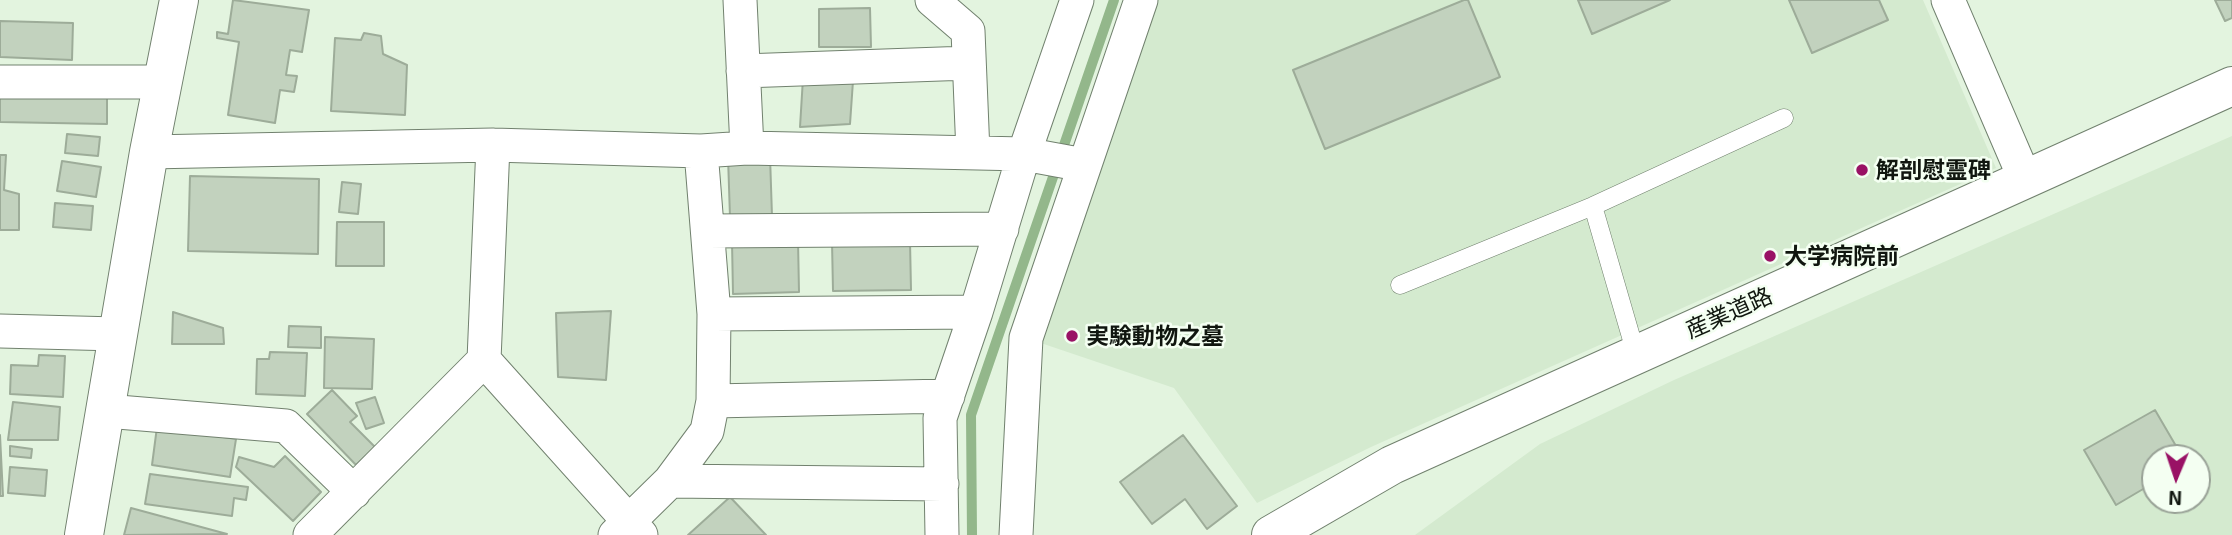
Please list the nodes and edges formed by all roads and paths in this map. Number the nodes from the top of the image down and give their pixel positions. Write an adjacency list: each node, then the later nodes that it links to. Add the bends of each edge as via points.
1 (179, 0): 10 (street)
2 (740, 0): 8 (street)
3 (932, 0): 7 (street, via 968,31)
4 (1077, 0): 18 (street)
5 (1141, 0): 19 (street)
6 (1948, 0): 20 (street)
7 (969, 63): 8 (street); 17 (street)
8 (743, 72): 14 (street)
9 (0, 82): 10 (street)
10 (163, 82): 16 (street)
11 (2232, 86): 20 (street, 産業道路)
12 (1784, 118): 21 (lane)
13 (493, 145): 15 (street); 16 (street); 30 (street)
14 (747, 148): 15 (street); 17 (street)
15 (701, 151): 23 (street)
16 (149, 152): 28 (street)
17 (973, 153): 18 (street)
18 (1024, 154): 19 (street); 22 (street)
19 (1084, 164): 41 (street, via 1026,338)
20 (2025, 179): 29 (street, 産業道路)
21 (1593, 206): 24 (lane); 29 (lane)
22 (1002, 229): 23 (street); 25 (street)
23 (708, 231): 26 (street)
24 (1400, 285)
25 (976, 312): 26 (street); 31 (street)
26 (714, 314): 32 (street)
27 (0, 331): 28 (street)
28 (117, 334): 33 (street)
29 (1636, 354): 42 (street, 産業道路, via 1392,465)
30 (484, 360): 36 (street); 37 (street)
31 (948, 396): 32 (street); 35 (street, via 940,418)
32 (713, 401): 34 (street, via 707,431)
33 (106, 411): 36 (street, via 286,426); 38 (street)
34 (670, 481): 35 (street); 37 (street)
35 (942, 484): 40 (street)
36 (355, 492): 39 (street)
37 (628, 531)
38 (84, 535)
39 (310, 535)
40 (942, 535)
41 (1016, 535)
42 (1271, 535)

